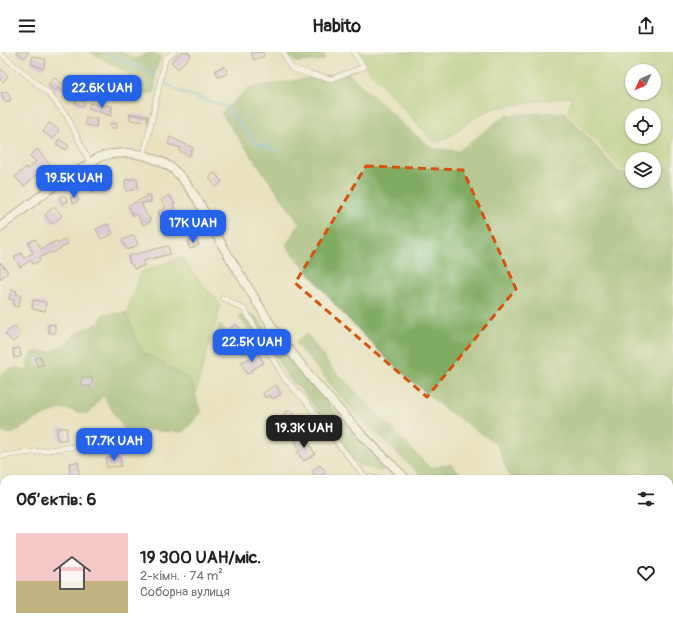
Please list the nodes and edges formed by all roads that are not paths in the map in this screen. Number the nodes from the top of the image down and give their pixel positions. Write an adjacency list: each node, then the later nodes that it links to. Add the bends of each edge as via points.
1 (174, 52): 5 (street, via 165,59)
2 (283, 52): 3 (street, via 292,68 331,79 364,67)
3 (353, 52)
4 (0, 53): 6 (street, via 48,93 67,116)
5 (144, 155): 6 (main road, via 111,154); 12 (main road, via 164,163 182,178 274,330 313,380)
6 (90, 163): 7 (main road, via 47,191)
7 (0, 227)
8 (223, 298): 11 (street, via 245,310 285,379 304,399)
9 (130, 448): 10 (street, via 89,445)
10 (0, 456)
11 (362, 475)
12 (400, 475)

